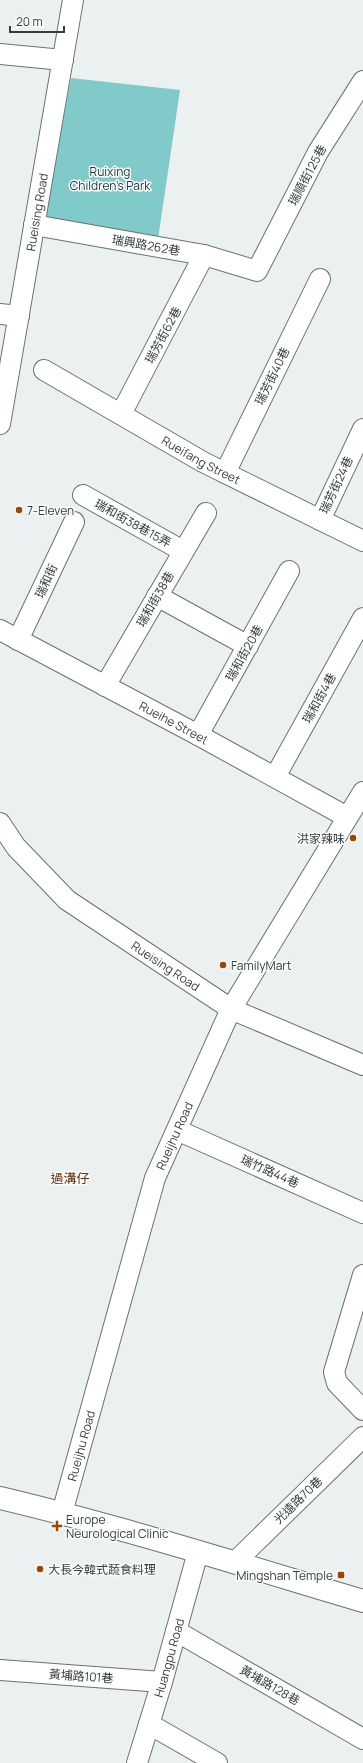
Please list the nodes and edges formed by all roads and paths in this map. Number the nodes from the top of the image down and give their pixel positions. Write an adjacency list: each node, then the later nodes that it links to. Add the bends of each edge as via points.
1 (73, 0): 3 (street, Rueising Road)
2 (0, 54): 3 (street)
3 (63, 60): 5 (street, Rueising Road)
4 (363, 82): 7 (street, 瑞順街125巷, via 318,152)
5 (34, 225): 6 (street, 瑞興路262巷); 9 (street, Rueising Road)
6 (204, 255): 7 (street, 瑞興路262巷); 11 (street, 瑞芳街62巷)
7 (256, 271)
8 (320, 279): 14 (street, 瑞芳街40巷)
9 (9, 315): 12 (street, Rueising Road)
10 (44, 370): 11 (street, Rueifang Street)
11 (121, 414): 14 (street, Rueifang Street)
12 (0, 424)
13 (363, 429): 17 (street, 瑞芳街24巷)
14 (225, 473): 17 (street, Rueifang Street)
15 (83, 495): 20 (street, 瑞和街38巷15弄)
16 (206, 513): 20 (street, 瑞和街38巷)
17 (320, 520): 19 (street, Rueifang Street)
18 (74, 522): 25 (street, 瑞和街)
19 (363, 541)
20 (183, 551): 22 (street, 瑞和街38巷)
21 (289, 570): 26 (street, 瑞和街20巷)
22 (157, 596): 26 (street); 27 (street, 瑞和街38巷)
23 (363, 618): 29 (street, 瑞和街4巷)
24 (0, 630): 25 (street, Rueihe Street)
25 (18, 640): 27 (street, Rueihe Street)
26 (248, 646): 28 (street, 瑞和街20巷)
27 (105, 686): 28 (street, Rueihe Street)
28 (198, 735): 29 (street, Rueihe Street)
29 (275, 777): 31 (street, Rueihe Street)
30 (363, 792): 31 (street, Rueijhu Road)
31 (347, 818): 33 (street, Rueijhu Road)
32 (0, 823): 33 (street, Rueising Road, via 16,847 67,900)
33 (231, 1009): 34 (street, Rueising Road); 35 (street, Rueijhu Road)
34 (363, 1065)
35 (177, 1130): 36 (street, 瑞竹路44巷); 41 (street, Rueijhu Road, via 155,1178)
36 (363, 1213)
37 (363, 1274): 38 (street, via 334,1372 337,1383)
38 (363, 1410)
39 (363, 1437): 43 (street, 光遠路70巷)
40 (0, 1498): 41 (main road)
41 (62, 1513): 42 (main road)
42 (198, 1552): 43 (main road); 45 (street, Huangpu Road)
43 (234, 1563): 44 (main road)
44 (363, 1602)
45 (176, 1631): 47 (street, Huangpu Road); 49 (street, 黃埔路128巷)
46 (0, 1670): 47 (street, 黃埔路101巷)
47 (162, 1682): 48 (street, Huangpu Road)
48 (150, 1724): 50 (street, Huangpu Road); 51 (street)
49 (363, 1739)
50 (137, 1763)
51 (217, 1763)

